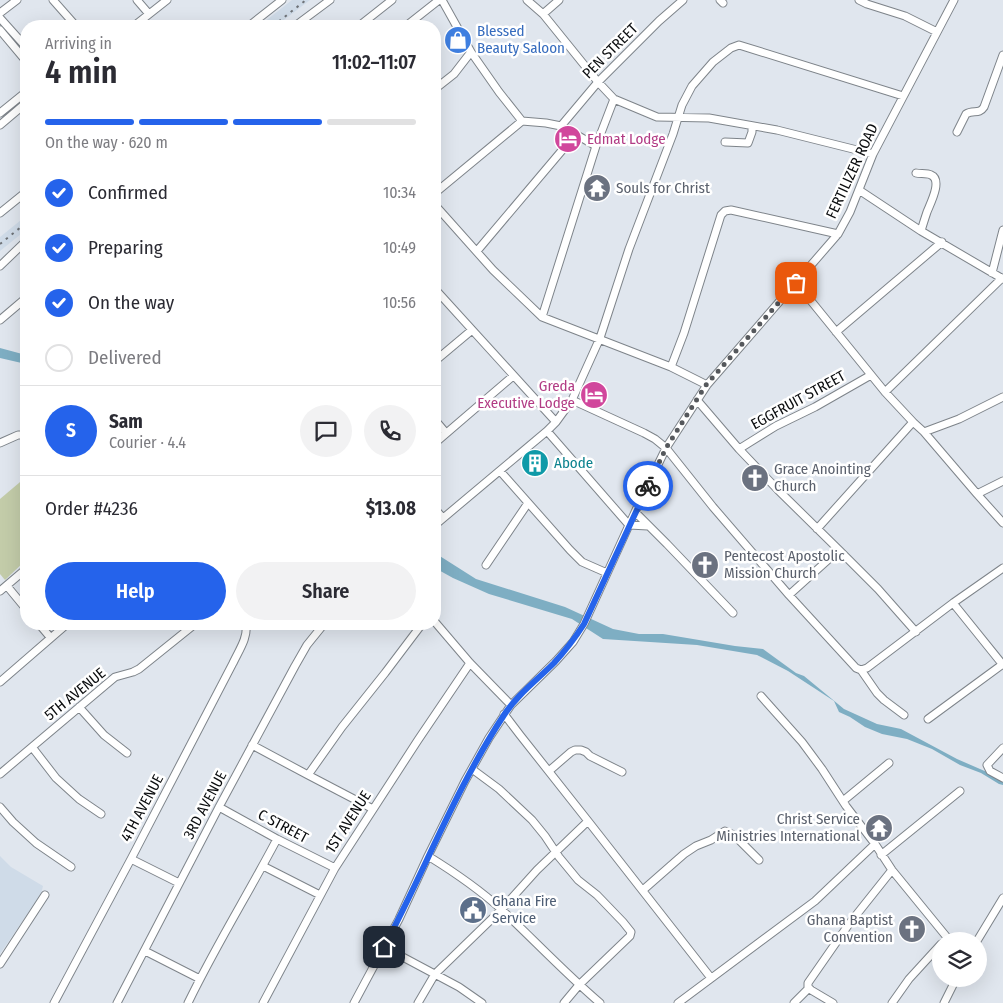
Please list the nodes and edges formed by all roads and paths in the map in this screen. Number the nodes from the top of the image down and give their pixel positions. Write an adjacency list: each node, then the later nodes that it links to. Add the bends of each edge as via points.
1 (17, 0): 14 (street)
2 (53, 0): 18 (street)
3 (137, 0): 15 (street)
4 (167, 0): 15 (street)
5 (282, 0): 20 (street)
6 (330, 0): 21 (street)
7 (392, 0): 22 (street)
8 (440, 0): 23 (street); 27 (street)
9 (527, 0): 16 (street)
10 (559, 0): 16 (street)
11 (683, 0): 31 (street, PEN STREET)
12 (859, 0): 25 (street, via 905,16)
13 (954, 0): 25 (street, FERTILIZER ROAD)
14 (0, 13)
15 (149, 14): 19 (street)
16 (543, 14): 31 (street)
17 (0, 18): 26 (street)
18 (71, 20)
19 (142, 20)
20 (257, 20)
21 (303, 20)
22 (367, 20)
23 (414, 20)
24 (0, 30): 28 (street)
25 (937, 32): 33 (street, FERTILIZER ROAD)
26 (20, 40)
27 (471, 52): 32 (street, via 454,74); 39 (street)
28 (20, 54)
29 (1003, 55): 30 (street)
30 (1001, 66): 43 (street, via 982,111 966,114)
31 (598, 82): 35 (street); 41 (street, PEN STREET)
32 (441, 84)
33 (903, 96): 38 (street, via 739,45 713,62 692,86); 47 (street, FERTILIZER ROAD)
34 (20, 97): 37 (street)
35 (614, 99): 38 (street, via 657,117); 46 (street)
36 (20, 108): 40 (street)
37 (0, 113)
38 (678, 117): 42 (street, via 709,118); 70 (street)
39 (522, 121): 41 (street); 49 (street)
40 (0, 125)
41 (561, 126): 44 (street)
42 (752, 126): 45 (street, via 748,143); 47 (street)
43 (957, 132)
44 (575, 135): 46 (street); 59 (street)
45 (725, 142)
46 (596, 146): 66 (street)
47 (873, 154): 50 (street, FERTILIZER ROAD)
48 (916, 173): 54 (street, via 931,175 936,181 935,193)
49 (441, 188)
50 (860, 190): 54 (street); 56 (street, FERTILIZER ROAD)
51 (20, 197): 53 (street)
52 (441, 212): 59 (street)
53 (0, 213)
54 (921, 230): 57 (street)
55 (1003, 230): 61 (street)
56 (838, 234): 72 (street, via 726,211 721,215); 75 (street, FERTILIZER ROAD)
57 (942, 242): 61 (street); 69 (street)
58 (20, 247): 60 (street)
59 (477, 251): 66 (street)
60 (0, 266)
61 (992, 273): 62 (street)
62 (1002, 278): 76 (street)
63 (441, 296): 68 (street)
64 (807, 296): 69 (street)
65 (20, 303): 67 (street)
66 (542, 317): 70 (street)
67 (0, 320)
68 (472, 330): 71 (street); 74 (street)
69 (836, 332): 73 (street)
70 (600, 338): 72 (street); 78 (street)
71 (441, 356)
72 (671, 367): 75 (street)
73 (871, 375): 76 (street); 90 (street, EGGFRUIT STREET)
74 (513, 376): 80 (street); 85 (street)
75 (706, 385): 79 (street, FERTILIZER ROAD)
76 (885, 392): 81 (street)
77 (1003, 397): 84 (street, via 960,419)
78 (572, 400): 80 (street); 89 (street, via 644,433)
79 (697, 400): 89 (street, FERTILIZER ROAD); 90 (street)
80 (556, 422): 83 (street)
81 (913, 422): 84 (street); 101 (street)
82 (441, 427): 85 (street)
83 (546, 431): 91 (street); 99 (street)
84 (924, 432): 93 (street)
85 (446, 433): 87 (street)
86 (20, 435): 88 (street)
87 (441, 438)
88 (0, 443)
89 (666, 448): 95 (street, FERTILIZER ROAD); 109 (street)
90 (739, 448): 101 (street)
91 (500, 471): 94 (street); 97 (street)
92 (1003, 481): 93 (street)
93 (977, 494): 98 (street)
94 (528, 504): 103 (street); 105 (street, via 582,562)
95 (635, 512): 99 (street, FERTILIZER ROAD); 100 (street)
96 (441, 516): 97 (street)
97 (443, 518)
98 (1003, 523)
99 (630, 524): 100 (street); 105 (street, FERTILIZER ROAD)
100 (648, 526): 112 (street)
101 (817, 529): 102 (street)
102 (839, 550): 109 (street); 120 (street)
103 (486, 565)
104 (1003, 568): 111 (street)
105 (607, 573): 127 (street, FERTILIZER ROAD, via 584,624 572,642)
106 (20, 574): 107 (street)
107 (7, 586): 108 (street); 110 (street)
108 (0, 591)
109 (789, 595): 124 (street)
110 (20, 602)
111 (953, 603): 120 (street); 123 (street)
112 (733, 613)
113 (441, 629): 122 (street)
114 (44, 630): 121 (street)
115 (59, 630): 121 (street)
116 (188, 630): 128 (street, 5TH AVENUE, via 139,669 115,677)
117 (247, 630): 155 (street, 4TH AVENUE)
118 (319, 630): 132 (street, 3RD AVENUE, via 307,645)
119 (417, 630): 141 (street)
120 (916, 632): 124 (street)
121 (50, 637): 125 (street)
122 (470, 663): 127 (street); 147 (street, 1ST AVENUE)
123 (1003, 664): 131 (street)
124 (861, 670): 130 (street, via 877,694)
125 (0, 682)
126 (760, 696): 144 (street, via 802,742)
127 (510, 705): 129 (street, FERTILIZER ROAD)
128 (79, 707): 133 (street, 5TH AVENUE); 135 (street, via 104,735)
129 (504, 714): 137 (street, FERTILIZER ROAD); 138 (street)
130 (904, 715)
131 (928, 719)
132 (252, 745): 141 (street); 146 (street, 3RD AVENUE)
133 (32, 747): 140 (street, 5TH AVENUE); 148 (street, via 56,778)
134 (1003, 748): 142 (street, via 987,765 990,771)
135 (127, 753)
136 (889, 762): 144 (street)
137 (472, 769): 152 (street, via 532,820); 154 (street, FERTILIZER ROAD)
138 (549, 771): 139 (street, via 570,752 581,750); 149 (street)
139 (622, 772)
140 (0, 774)
141 (308, 774): 147 (street)
142 (1003, 778)
143 (960, 790): 153 (street)
144 (843, 801): 151 (street)
145 (0, 806): 158 (street, via 36,843)
146 (219, 807): 150 (street, C STREET); 161 (street, 3RD AVENUE)
147 (373, 809): 159 (street, 1ST AVENUE)
148 (101, 814)
149 (588, 820): 152 (street); 162 (street)
150 (277, 839): 157 (street); 159 (street, C STREET)
151 (875, 844): 153 (street); 174 (street, via 815,901)
152 (556, 853): 166 (street); 176 (street, via 578,880 597,895 631,932)
153 (881, 855): 160 (street)
154 (428, 856): 166 (street, via 452,870); 169 (street, FERTILIZER ROAD)
155 (131, 859): 161 (street); 179 (street, 4TH AVENUE)
156 (760, 860): 162 (street, via 725,831 684,854)
157 (263, 866): 164 (street); 175 (street)
158 (71, 867)
159 (335, 868): 164 (street, 1ST AVENUE)
160 (892, 870): 167 (street); 178 (street, via 849,924 808,984)
161 (180, 883): 170 (street, 3RD AVENUE)
162 (643, 890): 174 (street)
163 (45, 895): 172 (street)
164 (320, 895): 182 (street, 1ST AVENUE)
165 (1003, 898): 168 (street)
166 (502, 910): 173 (street); 176 (street)
167 (938, 932)
168 (982, 932)
169 (384, 947): 173 (street); 183 (street, FERTILIZER ROAD)
170 (145, 952): 175 (street); 180 (street, 3RD AVENUE)
171 (932, 955): 191 (street)
172 (0, 964)
173 (435, 974): 184 (street); 185 (street)
174 (711, 978): 188 (street)
175 (200, 979): 181 (street)
176 (579, 985): 186 (street); 187 (street)
177 (952, 987): 192 (street)
178 (809, 988): 189 (street); 190 (street)
179 (54, 1003)
180 (117, 1003)
181 (188, 1003)
182 (263, 1003)
183 (354, 1003)
184 (418, 1003)
185 (482, 1003)
186 (564, 1003)
187 (600, 1003)
188 (678, 1003)
189 (794, 1003)
190 (833, 1003)
191 (892, 1003)
192 (944, 1003)

